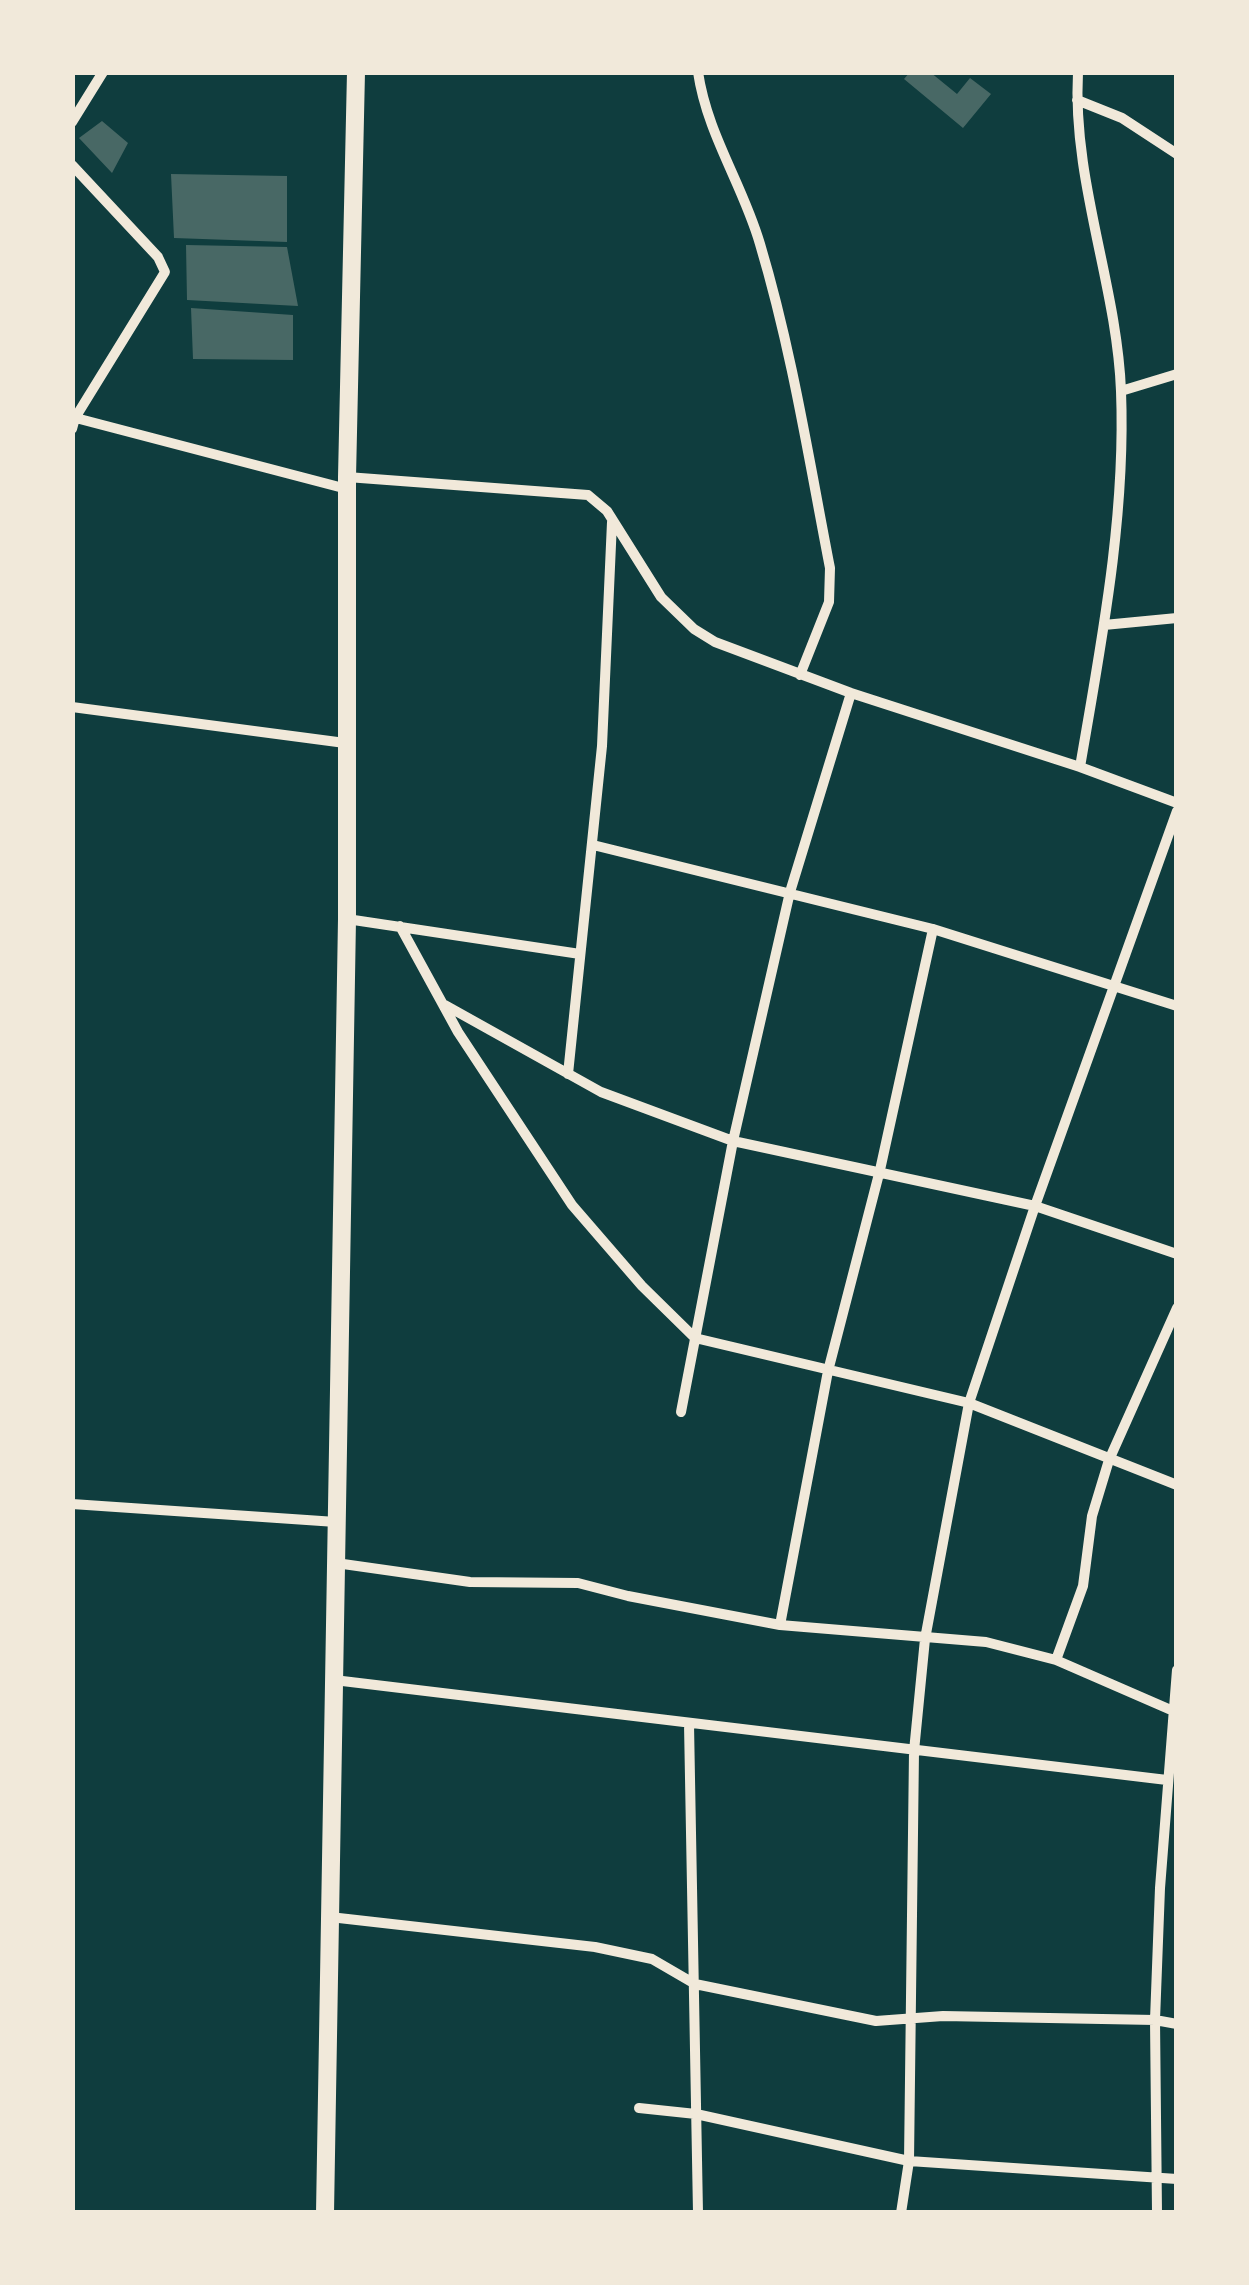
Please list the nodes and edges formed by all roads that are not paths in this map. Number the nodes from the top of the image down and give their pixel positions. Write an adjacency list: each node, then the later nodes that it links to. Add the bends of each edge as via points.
1 (103, 72): 6 (street)
2 (356, 72): 12 (highway)
3 (698, 72): 16 (street, via 707,119 776,298 830,568 825,618)
4 (1078, 72): 5 (street)
5 (1077, 100): 7 (street); 10 (street)
6 (72, 122)
7 (1177, 154)
8 (72, 165): 11 (street, via 165,272)
9 (1177, 374): 10 (street)
10 (1121, 391): 15 (street)
11 (73, 421): 12 (street)
12 (347, 483): 13 (street, via 587,495); 19 (highway)
13 (612, 519): 16 (street, via 648,580 694,629); 22 (street)
14 (1177, 618): 15 (street)
15 (1104, 625): 20 (street)
16 (800, 675): 17 (street)
17 (851, 693): 20 (street); 23 (street)
18 (72, 707): 19 (street)
19 (345, 743): 24 (highway)
20 (1080, 767): 21 (street)
21 (1177, 807): 28 (street)
22 (593, 845): 23 (street); 27 (street)
23 (790, 892): 26 (street); 32 (street)
24 (347, 920): 25 (street); 44 (highway)
25 (400, 926): 27 (street); 29 (street)
26 (933, 929): 28 (street); 33 (street)
27 (580, 954): 31 (street)
28 (1114, 986): 30 (street); 34 (street)
29 (442, 1004): 31 (street); 37 (street, via 572,1205)
30 (1177, 1006)
31 (568, 1074): 32 (street)
32 (733, 1141): 33 (street); 37 (street)
33 (880, 1170): 34 (street); 38 (street)
34 (1035, 1206): 35 (street); 39 (street)
35 (1177, 1254)
36 (1177, 1308): 41 (street)
37 (694, 1337): 38 (street); 40 (street)
38 (828, 1371): 39 (street); 46 (street)
39 (969, 1403): 41 (street); 47 (street)
40 (681, 1412)
41 (1108, 1460): 42 (street); 48 (street, via 1083,1586)
42 (1177, 1485)
43 (72, 1504): 44 (street)
44 (337, 1522): 45 (highway)
45 (336, 1562): 46 (street, via 445,1580 578,1582); 50 (highway)
46 (780, 1625): 47 (street)
47 (925, 1639): 48 (street, via 986,1642); 53 (street)
48 (1056, 1660): 51 (street)
49 (1177, 1670): 51 (street)
50 (334, 1680): 52 (street); 56 (highway)
51 (1172, 1710): 54 (street)
52 (689, 1724): 53 (street); 57 (street)
53 (914, 1751): 55 (street); 58 (street)
54 (1172, 1759): 55 (street)
55 (1167, 1780): 59 (street)
56 (330, 1918): 57 (street, via 595,1947 652,1959); 66 (highway)
57 (694, 1984): 58 (street); 62 (street)
58 (912, 2020): 59 (street); 63 (street)
59 (1155, 2020): 60 (street); 64 (street)
60 (1177, 2024)
61 (639, 2108): 62 (street)
62 (697, 2114): 63 (street); 67 (street)
63 (909, 2161): 64 (street); 68 (street)
64 (1157, 2177): 65 (street); 69 (street)
65 (1177, 2179)
66 (326, 2213)
67 (698, 2213)
68 (901, 2213)
69 (1156, 2213)

